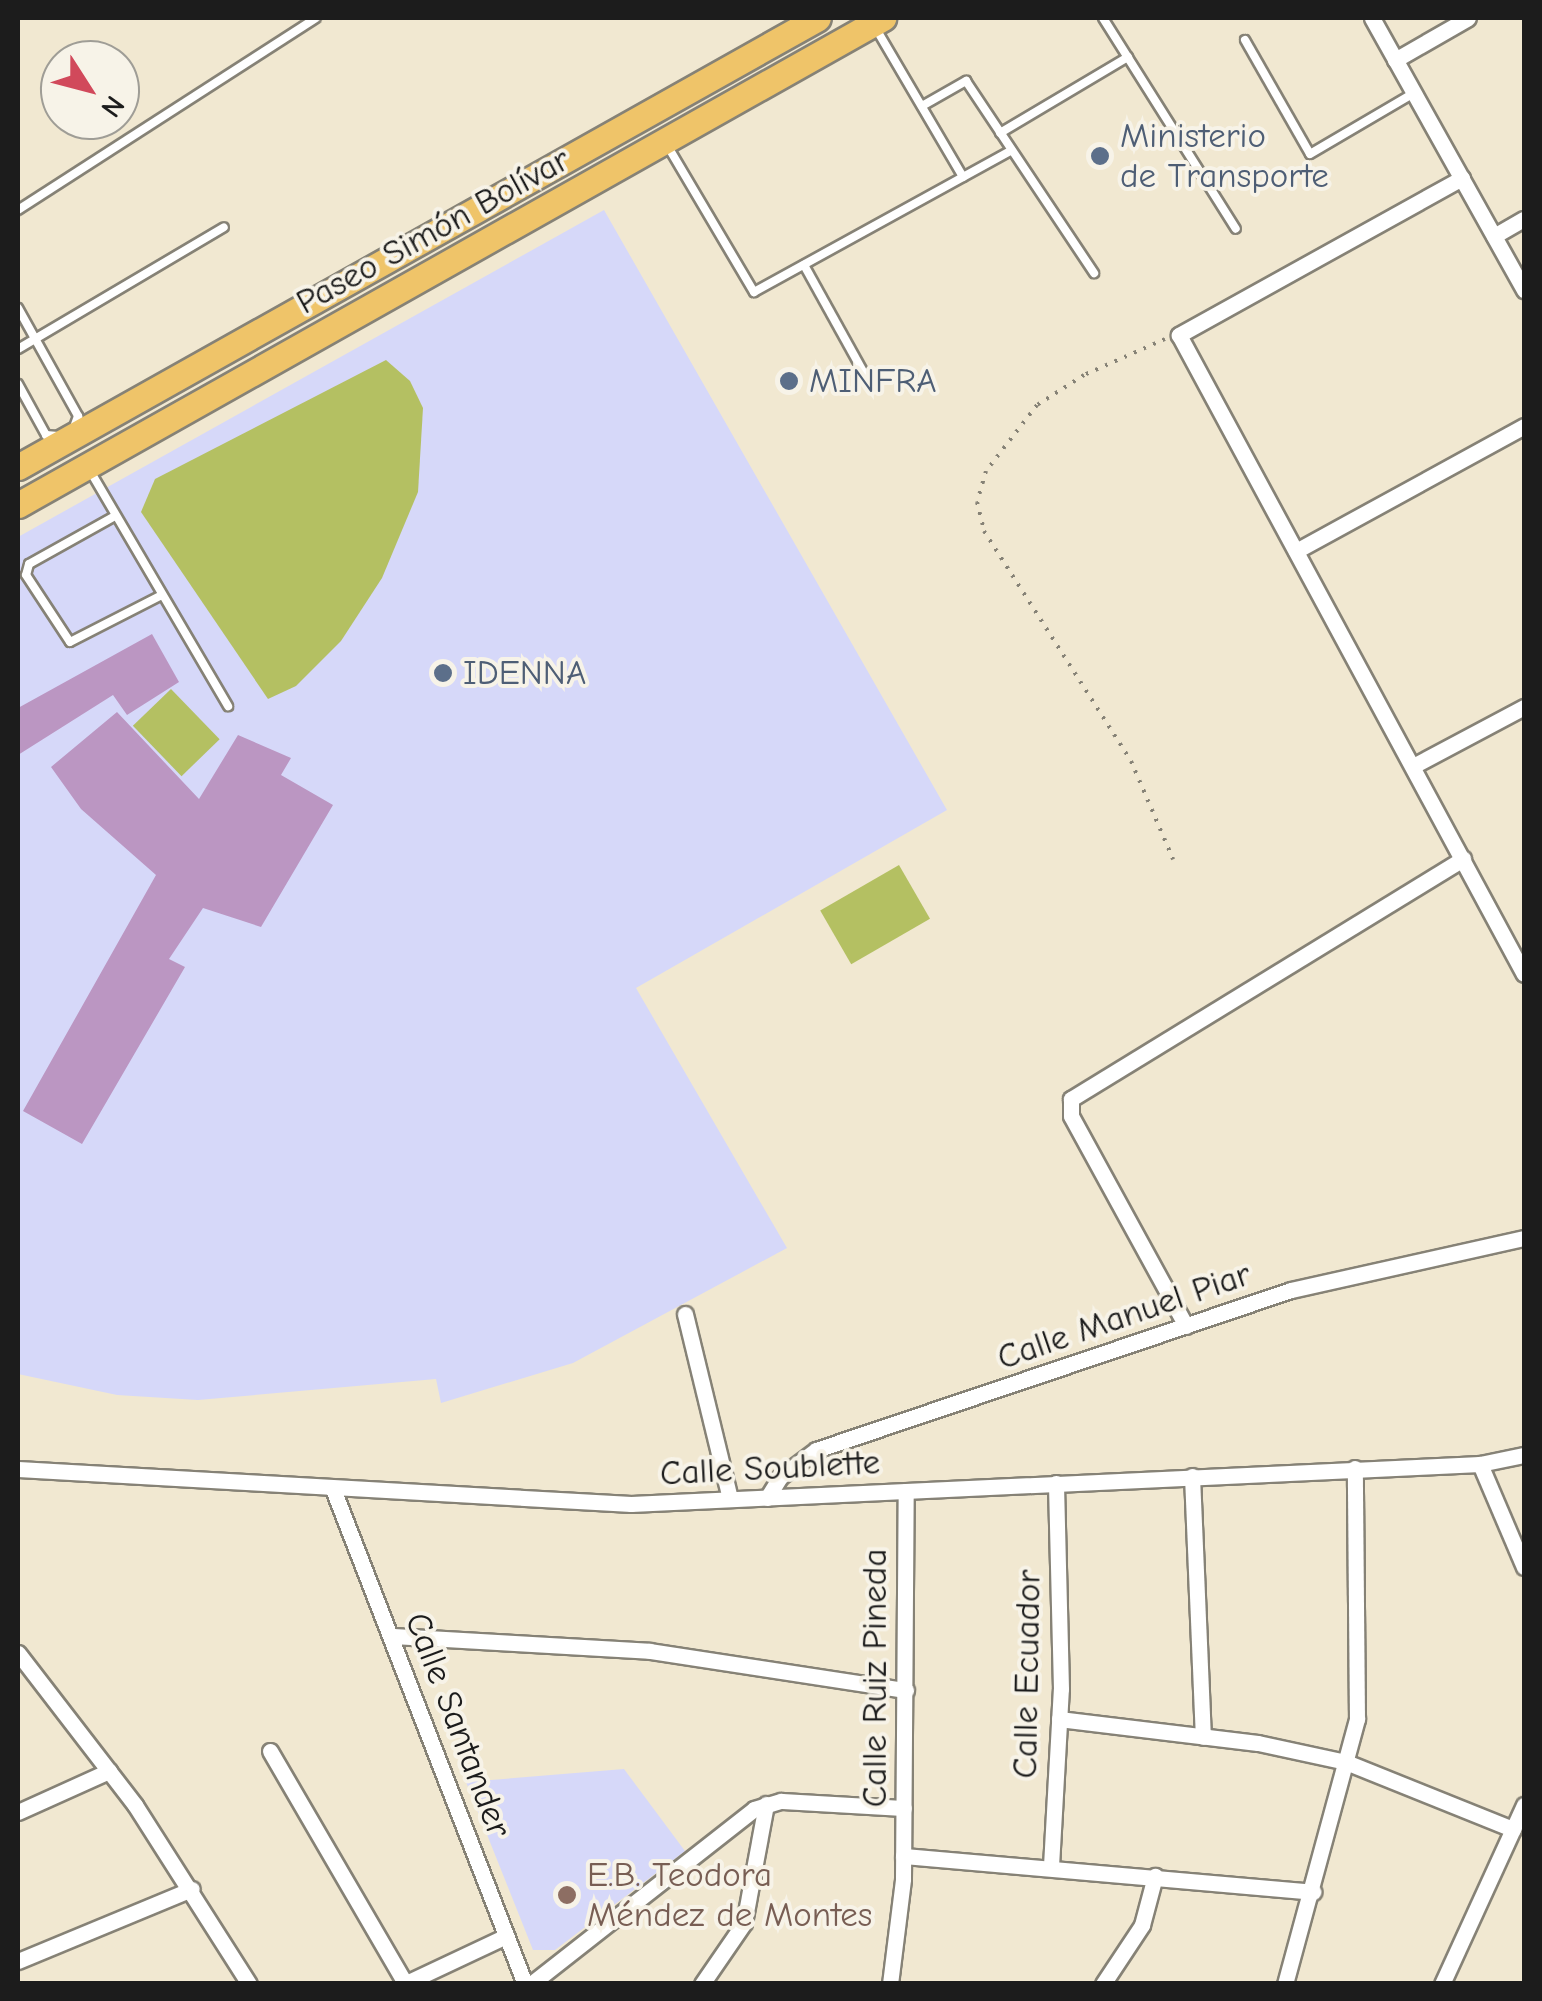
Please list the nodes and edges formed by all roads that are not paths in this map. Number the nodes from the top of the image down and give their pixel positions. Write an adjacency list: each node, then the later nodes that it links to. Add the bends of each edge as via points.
1 (316, 18): 17 (lane)
2 (818, 18): 32 (main road, Paseo Simón Bolívar)
3 (1103, 18): 8 (lane)
4 (1372, 18): 9 (street)
5 (1468, 18): 9 (street)
6 (875, 19): 11 (lane); 13 (main road, Paseo Simón Bolívar)
7 (1245, 40): 10 (lane, via 1310,154)
8 (1128, 57): 12 (lane); 20 (lane)
9 (1396, 60): 10 (street)
10 (1414, 93): 16 (street)
11 (922, 106): 12 (lane, via 966,81); 15 (lane)
12 (1000, 132): 14 (lane)
13 (664, 141): 22 (lane, via 754,292); 33 (main road, Paseo Simón Bolívar)
14 (1012, 150): 15 (lane); 23 (lane)
15 (963, 177): 22 (lane)
16 (1462, 178): 21 (street); 37 (street, via 1179,335)
17 (18, 210)
18 (1524, 219): 21 (street)
19 (224, 227): 27 (lane)
20 (1236, 228)
21 (1494, 236): 24 (street)
22 (804, 265): 30 (lane)
23 (1094, 273)
24 (1524, 290)
25 (18, 308): 26 (lane)
26 (21, 322): 27 (lane)
27 (35, 339): 28 (lane); 32 (lane, via 78,416)
28 (18, 350)
29 (18, 384): 32 (lane, via 46,436)
30 (870, 384)
31 (1524, 426): 37 (street)
32 (71, 437): 33 (main road); 34 (main road, Paseo Simón Bolívar)
33 (87, 465): 35 (main road, Paseo Simón Bolívar); 36 (lane)
34 (18, 467)
35 (18, 505)
36 (115, 516): 38 (lane); 38 (lane, via 29,564 26,574 70,642)
37 (1296, 551): 41 (street)
38 (160, 596): 39 (lane)
39 (228, 706)
40 (1524, 707): 41 (street)
41 (1413, 766): 42 (street)
42 (1463, 859): 43 (street); 46 (street, via 1071,1099 1077,1128)
43 (1524, 974)
44 (1524, 1238): 46 (street, Calle Manuel Piar, via 1378,1267)
45 (685, 1314): 56 (street)
46 (1186, 1326): 55 (street, Calle Manuel Piar, via 816,1450 798,1459)
47 (1524, 1455): 48 (street, Calle Soublette)
48 (1480, 1464): 49 (street, Calle Soublette); 57 (street)
49 (1354, 1468): 51 (street, Calle Soublette); 64 (street, via 1360,1681)
50 (18, 1469): 53 (street, Calle Soublette)
51 (1192, 1476): 52 (street, Calle Soublette); 62 (street)
52 (1056, 1483): 54 (street, Calle Soublette); 61 (street, Calle Ecuador)
53 (333, 1489): 56 (street, Calle Soublette, via 554,1503); 58 (street, Calle Santander)
54 (906, 1491): 55 (street, Calle Soublette); 60 (street, Calle Ruiz Pineda)
55 (767, 1498): 56 (street, Calle Soublette)
56 (730, 1499)
57 (1524, 1567)
58 (392, 1636): 60 (street, via 650,1651); 76 (street, Calle Santander)
59 (18, 1653): 65 (street)
60 (906, 1690): 68 (street, Calle Ruiz Pineda)
61 (1059, 1719): 62 (street); 72 (street, Calle Ecuador)
62 (1203, 1737): 64 (street)
63 (270, 1751): 78 (street)
64 (1346, 1762): 70 (street); 75 (street)
65 (108, 1770): 69 (street); 74 (street)
66 (766, 1804): 68 (street); 80 (street); 81 (street, via 744,1923)
67 (1524, 1805): 70 (street)
68 (904, 1808): 71 (street, Calle Ruiz Pineda)
69 (18, 1812)
70 (1513, 1829): 85 (street)
71 (903, 1856): 72 (street); 82 (street, Calle Ruiz Pineda, via 900,1944)
72 (1051, 1866): 73 (street)
73 (1155, 1876): 75 (street); 83 (street, via 1149,1910)
74 (192, 1889): 77 (street); 79 (street)
75 (1313, 1892): 84 (street)
76 (506, 1936): 78 (street); 80 (street, Calle Santander)
77 (18, 1962)
78 (404, 1983)
79 (250, 1984)
80 (528, 1984)
81 (702, 1984)
82 (890, 1984)
83 (1102, 1984)
84 (1285, 1984)
85 (1442, 1984)

